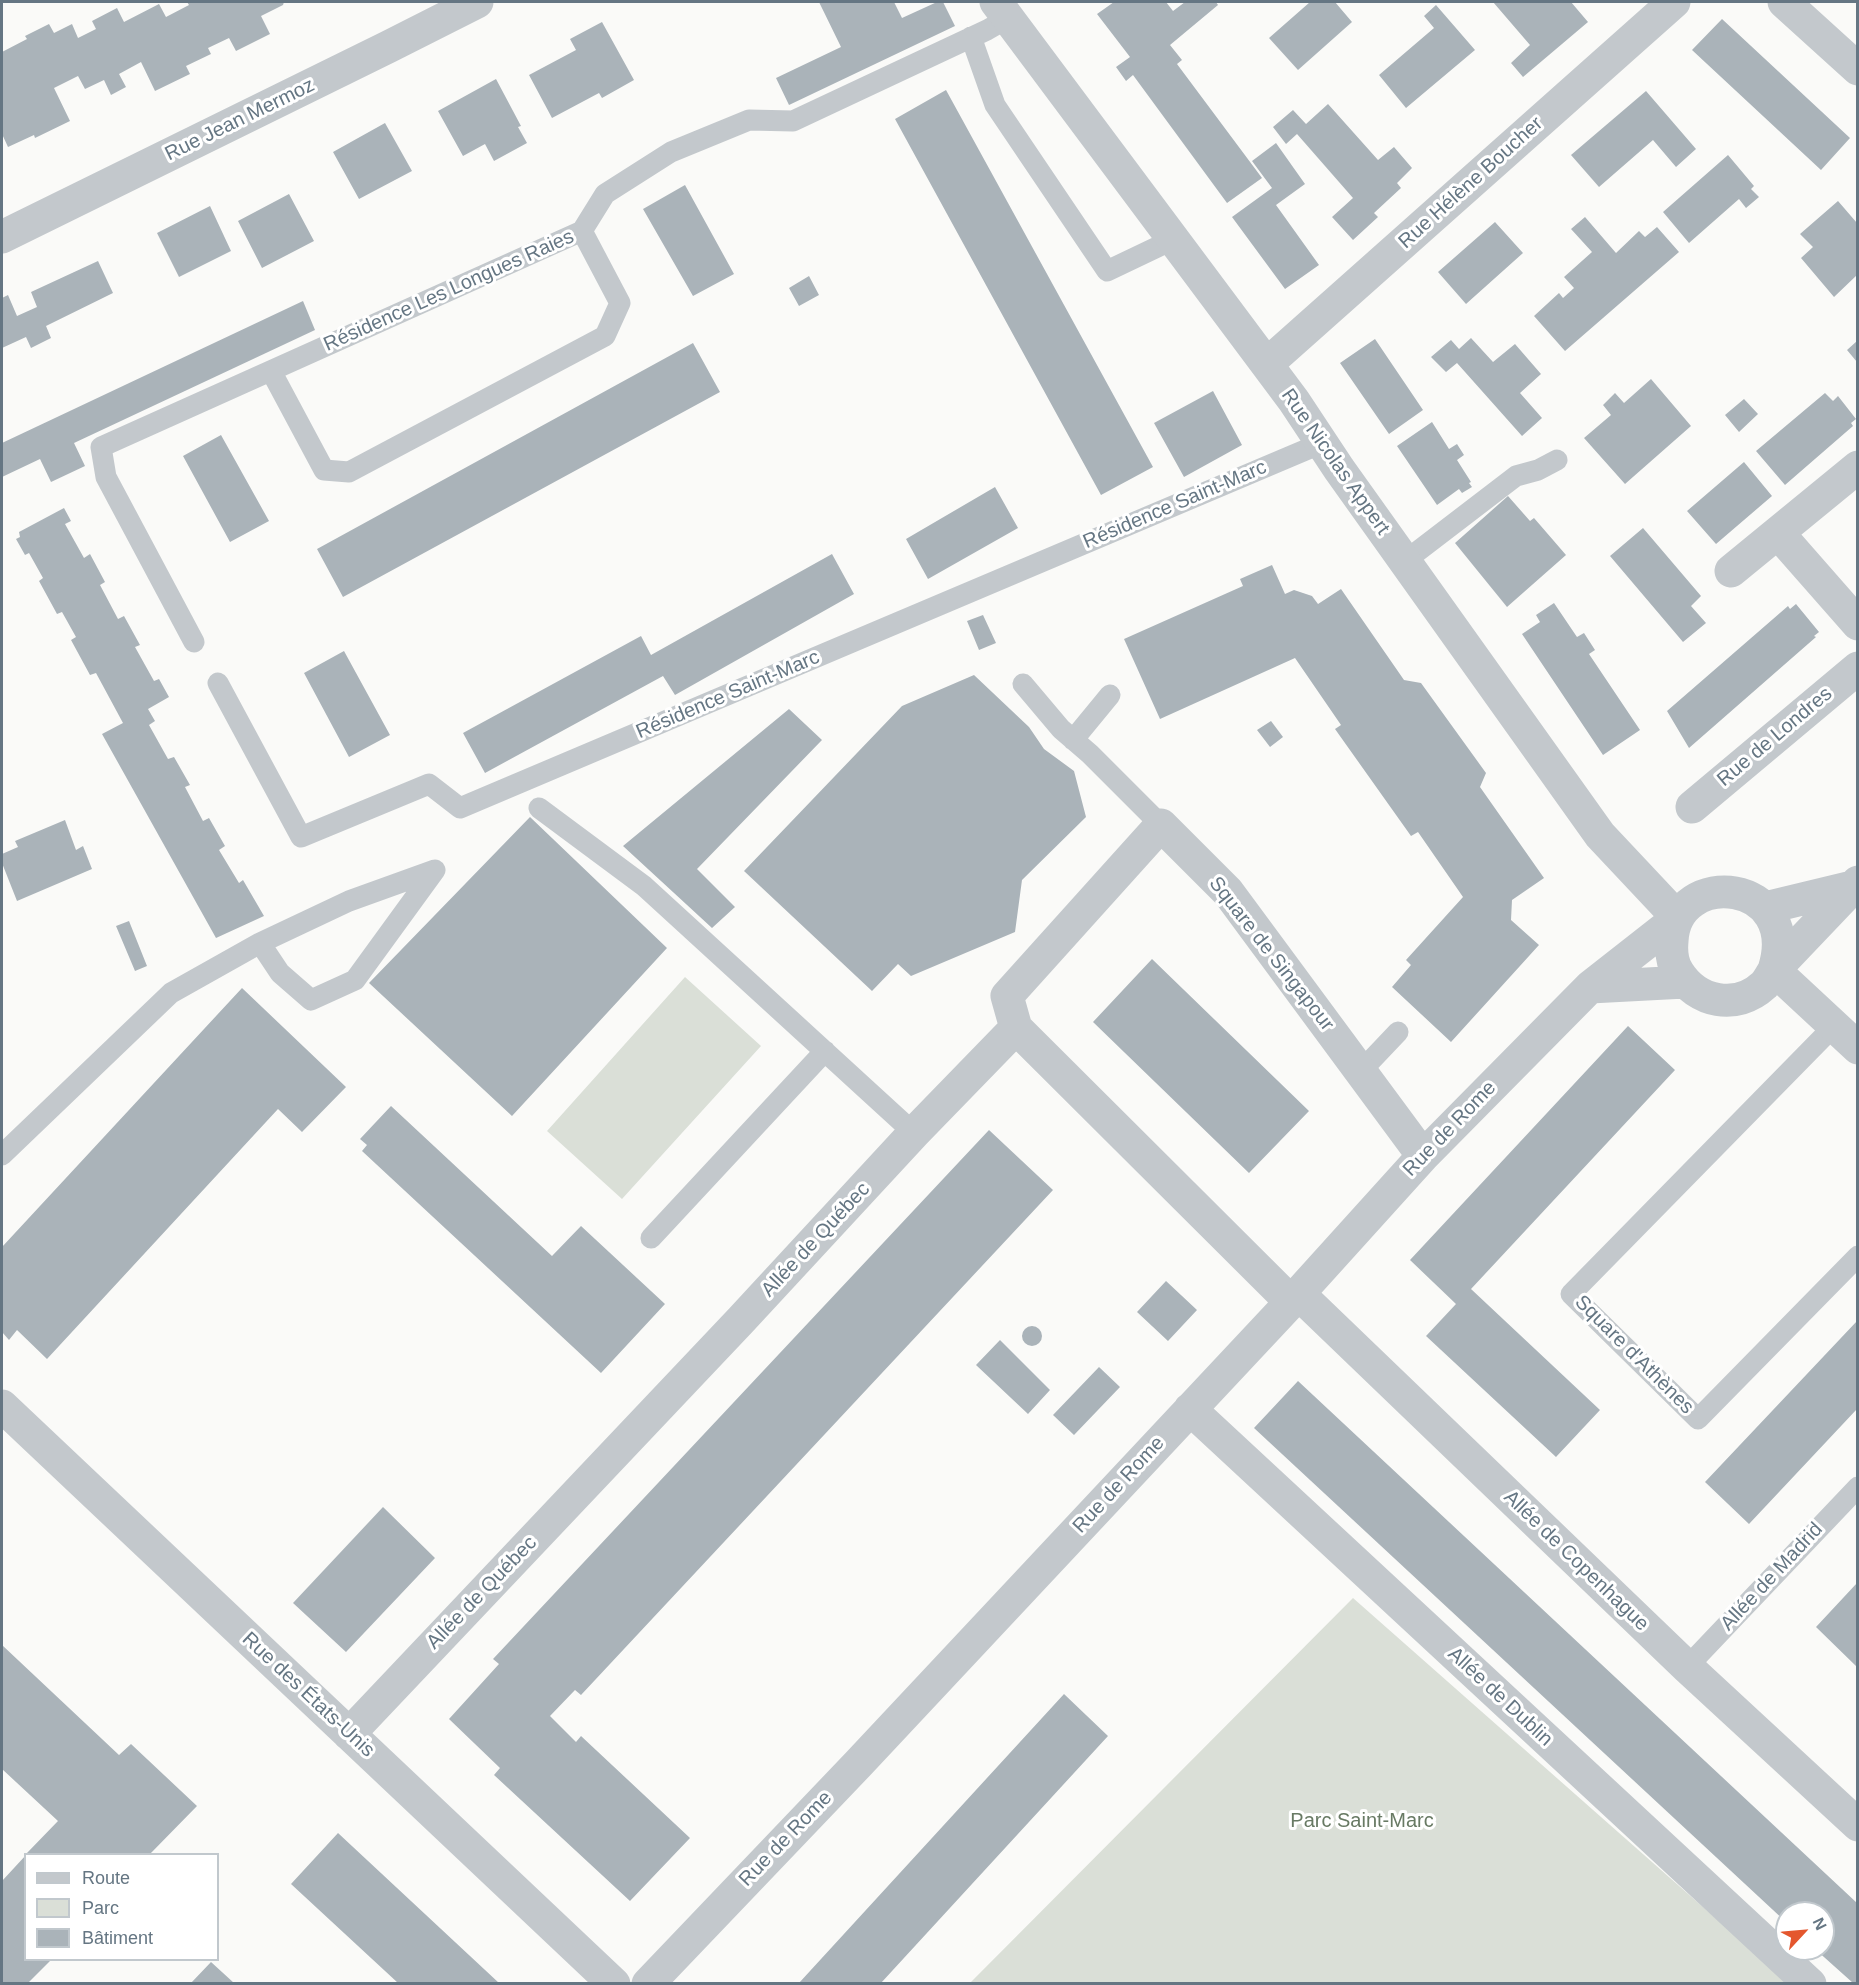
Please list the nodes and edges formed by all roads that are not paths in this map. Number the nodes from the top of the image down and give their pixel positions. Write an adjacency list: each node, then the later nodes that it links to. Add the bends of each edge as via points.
1 (477, 2): 8 (street, Rue Jean Mermoz)
2 (1674, 2): 10 (street, Rue Hélène Boucher)
3 (1784, 2): 6 (street)
4 (1002, 10): 5 (lane, Résidence Les Longues Raies); 9 (street, Rue Nicolas Appert)
5 (971, 37): 7 (lane, Résidence Les Longues Raies, via 794,121 749,120 671,152 605,194); 9 (lane, via 996,105 1107,271)
6 (1857, 69)
7 (582, 231): 11 (lane, Résidence Les Longues Raies); 11 (lane, via 620,303 605,336 349,472 324,470)
8 (2, 237)
9 (1172, 240): 10 (street, Rue Nicolas Appert)
10 (1267, 364): 12 (street, Rue Nicolas Appert)
11 (271, 371): 19 (lane, Résidence Les Longues Raies, via 101,447 106,477)
12 (1322, 443): 16 (street, Rue Nicolas Appert); 21 (lane, Résidence Saint-Marc, via 460,808 429,784 301,837)
13 (1557, 460): 16 (lane, via 1516,476)
14 (1857, 467): 15 (street)
15 (1778, 533): 17 (street); 18 (street)
16 (1405, 561): 30 (street, Rue Nicolas Appert, via 1600,835)
17 (1731, 571)
18 (1857, 624)
19 (194, 642)
20 (1857, 668): 25 (street, Rue de Londres)
21 (218, 683)
22 (1023, 684): 24 (lane)
23 (1110, 695): 24 (lane)
24 (1073, 740): 27 (lane)
25 (1692, 807)
26 (539, 808): 39 (lane, via 644,886)
27 (1161, 825): 36 (street, via 1007,996); 40 (street, Square de Singapour, via 1228,892)
28 (1855, 885): 29 (street); 32 (street)
29 (1765, 909): 30 (street, via 1736,892 1719,892 1703,896); 32 (street, via 1775,922 1779,938)
30 (1678, 918): 33 (street, via 1671,951); 34 (street, Rue de Rome)
31 (260, 943): 31 (lane, via 349,901 435,870 355,980 311,1000 280,973); 42 (lane, via 171,993)
32 (1774, 970): 33 (street, via 1765,984 1750,995 1733,1000 1698,994); 35 (street)
33 (1685, 982): 34 (street)
34 (1590, 987): 43 (street, Rue de Rome)
35 (1834, 1026): 38 (street); 45 (lane, Square d'Athènes, via 1571,1294 1698,1419)
36 (1016, 1028): 41 (street, Allée de Québec); 46 (street)
37 (1398, 1032): 40 (lane)
38 (1857, 1048)
39 (825, 1051): 41 (lane); 44 (lane)
40 (1360, 1071): 43 (street, Square de Singapour)
41 (914, 1133): 51 (street, Allée de Québec)
42 (2, 1155)
43 (1423, 1155): 46 (street, Rue de Rome)
44 (651, 1238)
45 (1857, 1256)
46 (1295, 1298): 48 (street, Rue de Rome); 50 (street, Allée de Copenhague)
47 (2, 1406): 51 (street, Rue des États-Unis)
48 (1190, 1409): 54 (street, Rue de Rome); 55 (street, Allée de Dublin)
49 (1853, 1500): 50 (lane, Allée de Madrid)
50 (1687, 1667): 52 (street, Allée de Copenhague)
51 (349, 1734): 53 (street, Rue des États-Unis)
52 (1857, 1825)
53 (614, 1983)
54 (648, 1983)
55 (1810, 1983)

